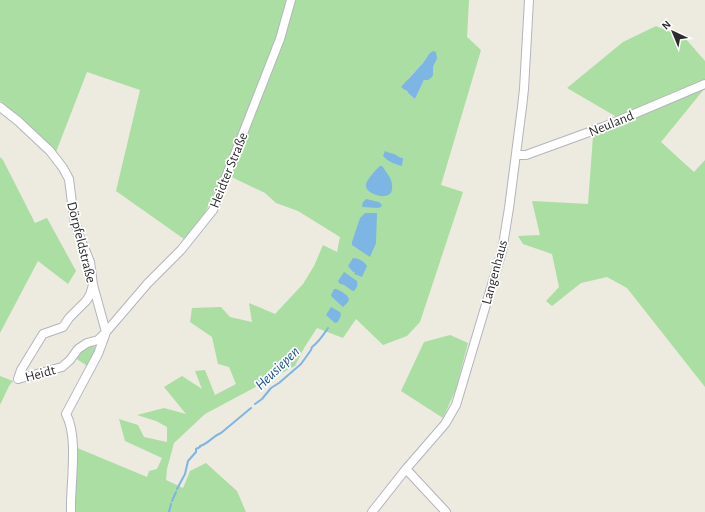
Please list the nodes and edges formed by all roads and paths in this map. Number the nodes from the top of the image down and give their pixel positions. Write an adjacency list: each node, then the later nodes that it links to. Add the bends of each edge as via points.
1 (291, 0): 7 (street, Heidter Straße, via 280,39 213,210 181,250 148,283)
2 (529, 0): 5 (street, Langenhaus, via 524,89)
3 (705, 84): 5 (street, Neuland, via 603,127 526,155)
4 (0, 107): 6 (street, Dörpfeldstraße, via 50,151 63,168 68,179 74,219 90,262)
5 (516, 155): 8 (street, Langenhaus, via 502,251 456,405 445,424)
6 (93, 285): 7 (street, Dörpfeldstraße); 7 (street, Heidt, via 86,301 63,327 43,334 18,379 62,367 78,349 98,340)
7 (106, 332): 9 (street, via 98,354 66,414 72,432 73,450)
8 (406, 469): 10 (street, Langenhaus); 11 (street)
9 (71, 512)
10 (372, 512)
11 (446, 512)

